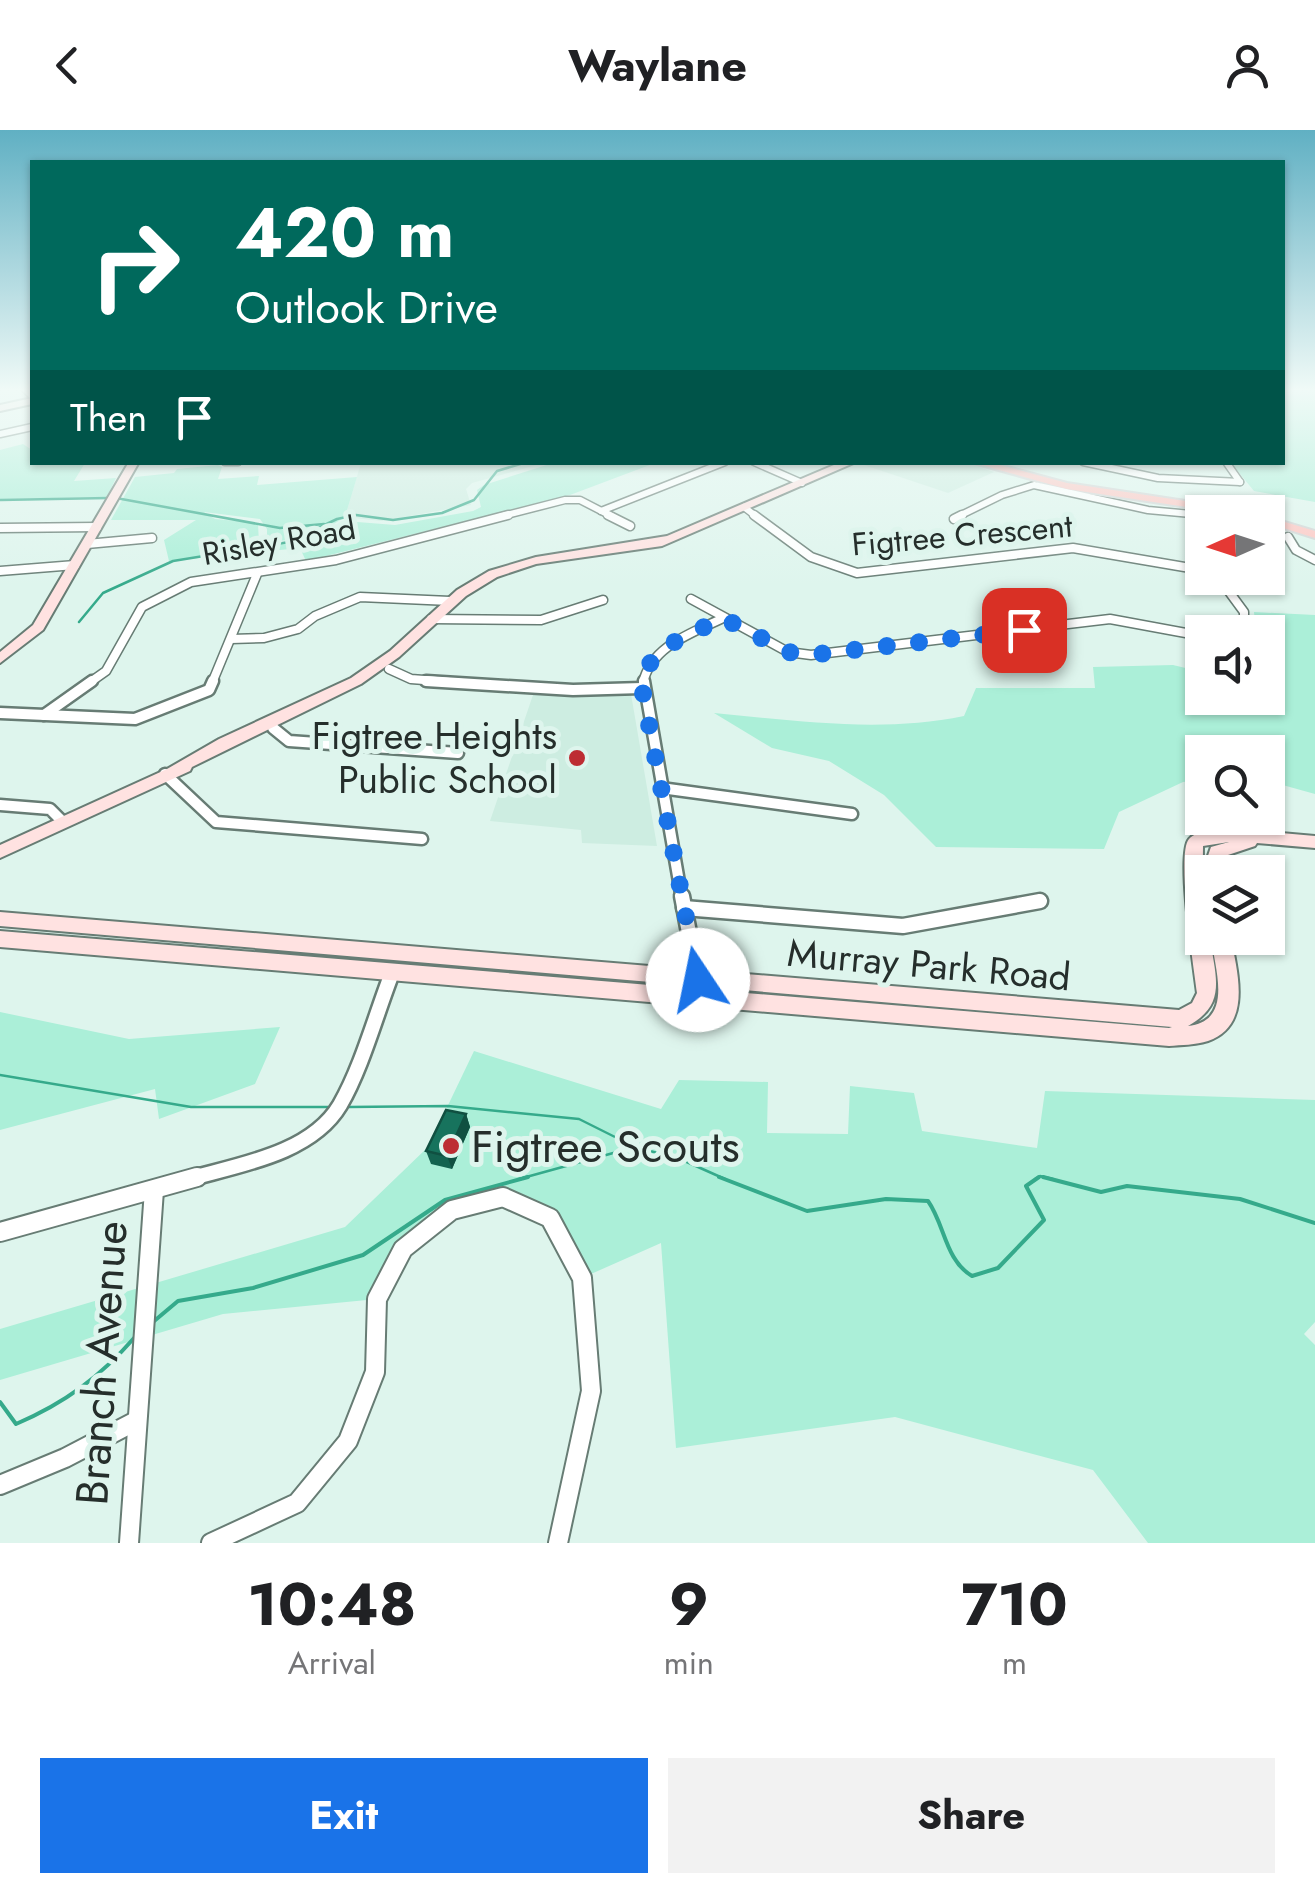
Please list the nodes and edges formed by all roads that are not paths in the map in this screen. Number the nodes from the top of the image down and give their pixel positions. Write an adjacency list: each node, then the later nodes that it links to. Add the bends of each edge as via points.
1 (132, 465): 23 (street)
2 (718, 465): 17 (street)
3 (761, 465): 13 (street)
4 (844, 465): 13 (street)
5 (986, 465): 16 (main road)
6 (998, 465): 12 (main road)
7 (1007, 465): 12 (main road)
8 (1094, 465): 11 (street)
9 (1101, 465): 11 (street)
10 (1228, 465): 11 (street, via 1240,482 1158,478)
11 (1098, 466)
12 (1058, 481): 14 (main road)
13 (802, 482): 15 (street)
14 (1185, 502)
15 (744, 507): 30 (street, Figtree Crescent, via 833,570 857,573 1073,548); 35 (street, via 634,551 525,568)
16 (1185, 508)
17 (600, 511): 21 (street); 32 (street, Risley Road, via 573,499)
18 (1185, 511): 19 (street, via 1148,510 1032,485)
19 (954, 519)
20 (1285, 523): 24 (main road)
21 (630, 526)
22 (0, 528): 23 (street)
23 (97, 528): 27 (street)
24 (1315, 532)
25 (1288, 537): 28 (street)
26 (152, 538): 27 (street)
27 (88, 544): 29 (street)
28 (1315, 560)
29 (76, 565): 31 (street); 40 (street, via 38,627)
30 (1185, 567)
31 (0, 571)
32 (257, 574): 39 (street); 44 (street, Risley Road, via 191,582 142,608 106,670)
33 (691, 599): 36 (street)
34 (603, 600): 37 (street, via 528,624)
35 (450, 601): 37 (street); 39 (street, via 360,597 298,629)
36 (723, 618): 38 (street, via 788,652 810,655 1110,618); 42 (street, via 659,650)
37 (427, 624): 41 (street); 47 (street, via 379,666)
38 (1185, 633)
39 (231, 640): 44 (street, via 209,690 166,708 135,719)
40 (0, 658)
41 (389, 669): 42 (street, via 429,681); 45 (street)
42 (642, 688): 48 (street)
43 (0, 712): 44 (street)
44 (44, 715)
45 (273, 728): 46 (street, via 304,743); 47 (street)
46 (458, 753)
47 (170, 772): 51 (street); 52 (street, via 216,822)
48 (662, 788): 50 (street); 58 (street)
49 (0, 805): 51 (street, via 50,809)
50 (852, 814)
51 (63, 822): 55 (street)
52 (422, 839)
53 (1254, 839): 54 (street); 56 (street); 65 (street, via 1206,836 1192,849 1207,993)
54 (1315, 842)
55 (0, 852)
56 (1216, 855)
57 (1040, 901): 58 (street, via 903,926)
58 (684, 908): 64 (street)
59 (0, 919): 61 (street, Murray Park Road)
60 (0, 938): 61 (street, Murray Park Road)
61 (91, 938): 63 (street, Murray Park Road); 64 (street, Murray Park Road)
62 (1224, 955): 65 (street, via 1228,1009 1218,1025)
63 (392, 973): 65 (street, Murray Park Road, via 1149,1036); 66 (street, via 344,1094 323,1125 283,1152)
64 (698, 980): 65 (street, Murray Park Road)
65 (1188, 1027)
66 (154, 1190): 67 (street); 68 (street, Branch Avenue)
67 (0, 1232)
68 (136, 1421): 69 (street); 70 (street, Branch Avenue)
69 (0, 1485)
70 (128, 1543)
71 (212, 1543): 72 (street, via 297,1503 348,1441 375,1372 377,1298 403,1249 452,1210 503,1197 550,1218 582,1278 591,1392)
72 (558, 1543)

